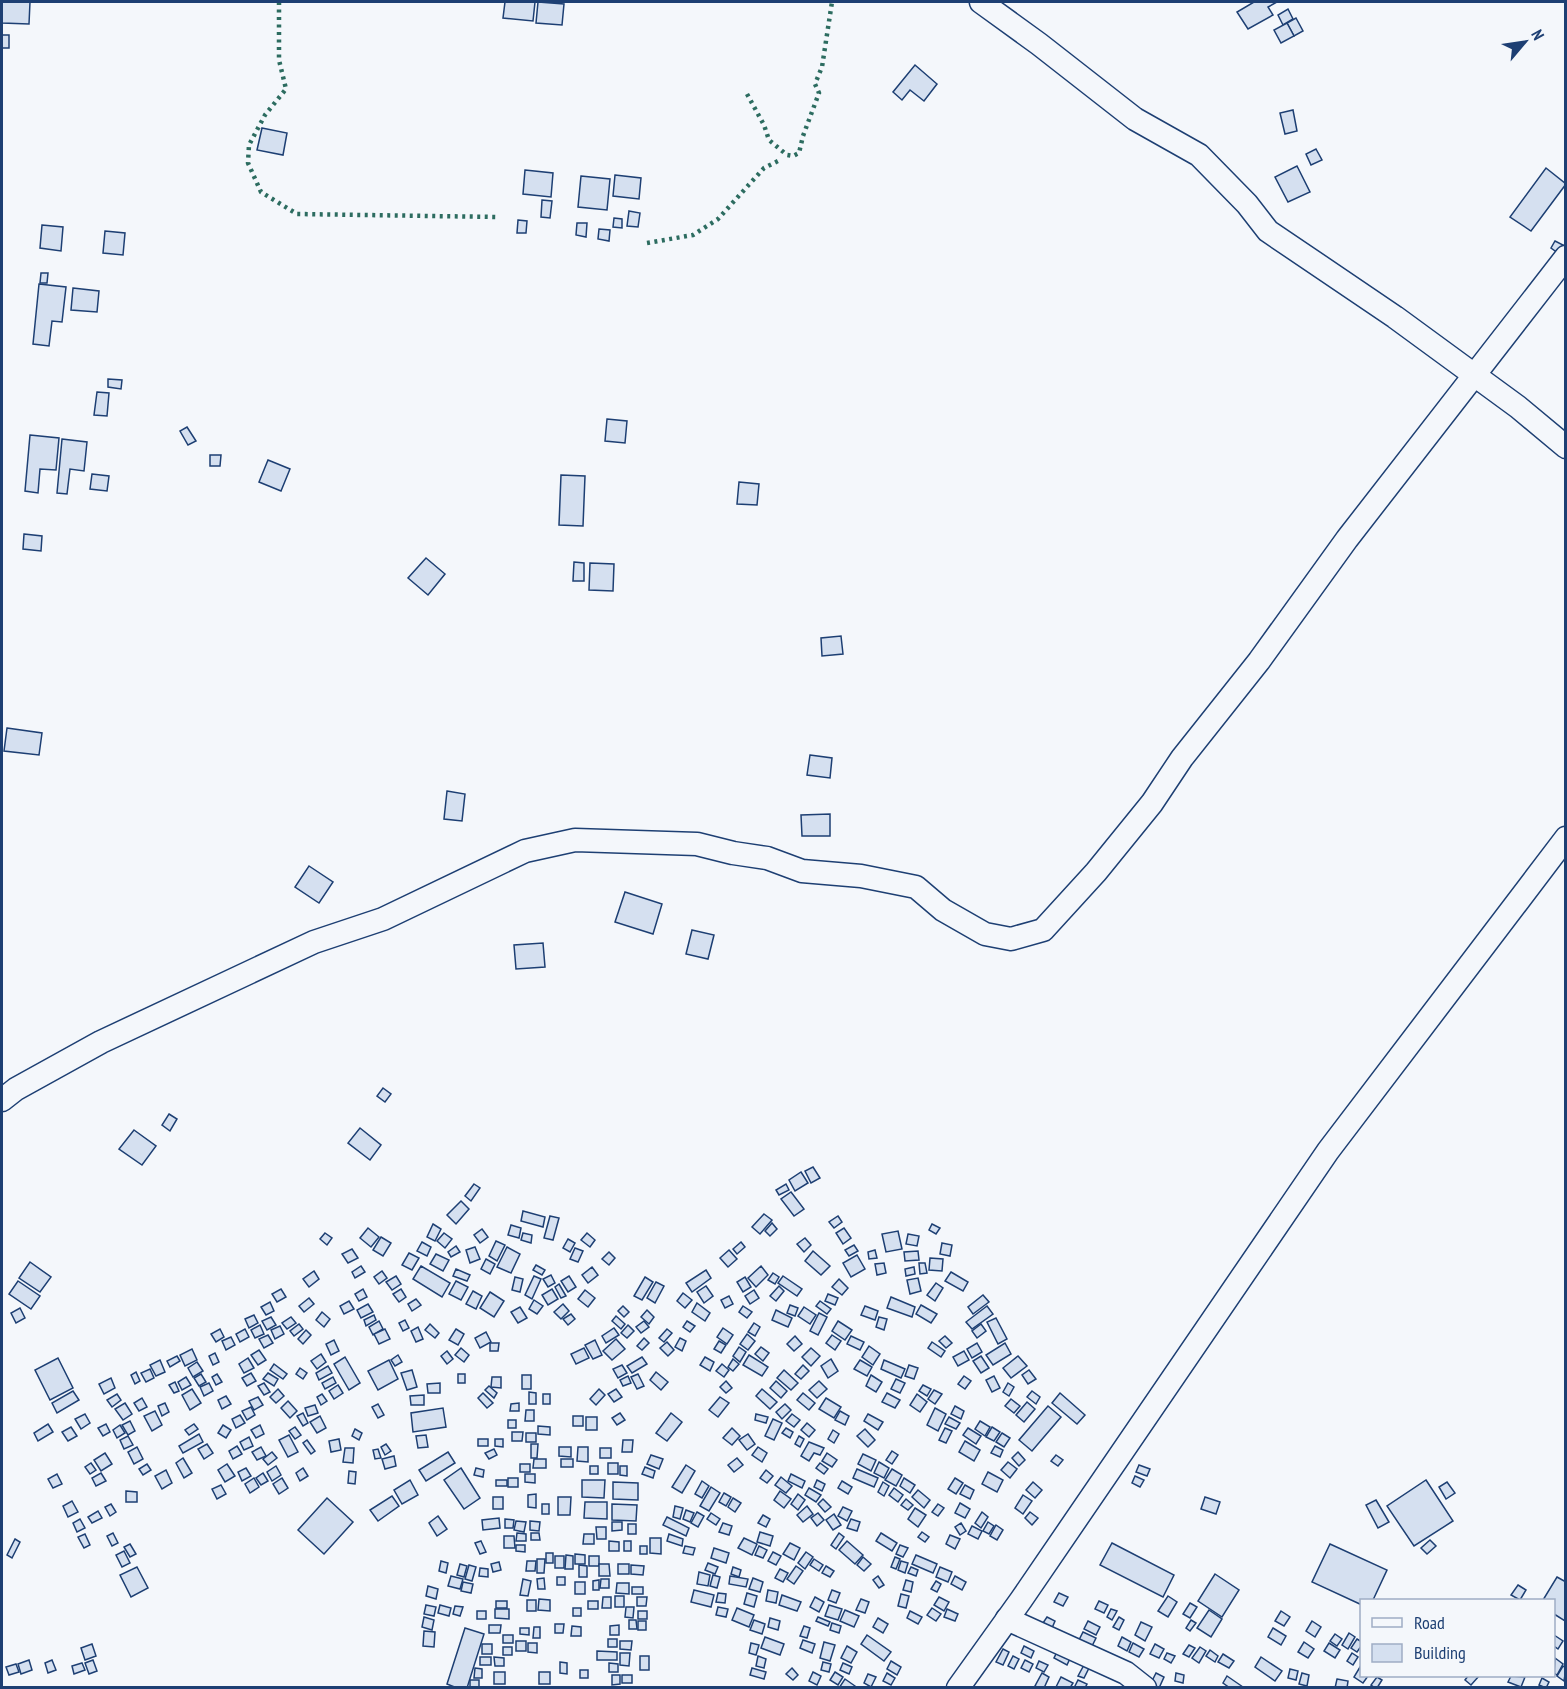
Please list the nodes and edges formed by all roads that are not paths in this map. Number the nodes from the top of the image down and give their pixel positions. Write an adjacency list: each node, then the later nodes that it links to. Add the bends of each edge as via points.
1 (981, 2): 3 (street, via 1135,119 1198,155 1268,231)
2 (1566, 257): 3 (street)
3 (1474, 375): 4 (street); 6 (street, via 1182,758 1152,803 1043,930 1011,939 985,934 943,910 916,887 861,876 802,871 767,858 697,844 575,840 525,851 384,919 314,942 101,1042)
4 (1566, 447)
5 (1566, 838): 7 (street, via 1328,1151)
6 (2, 1100)
7 (1007, 1619): 8 (street); 9 (street, via 1126,1673)
8 (958, 1688)
9 (1145, 1688)

